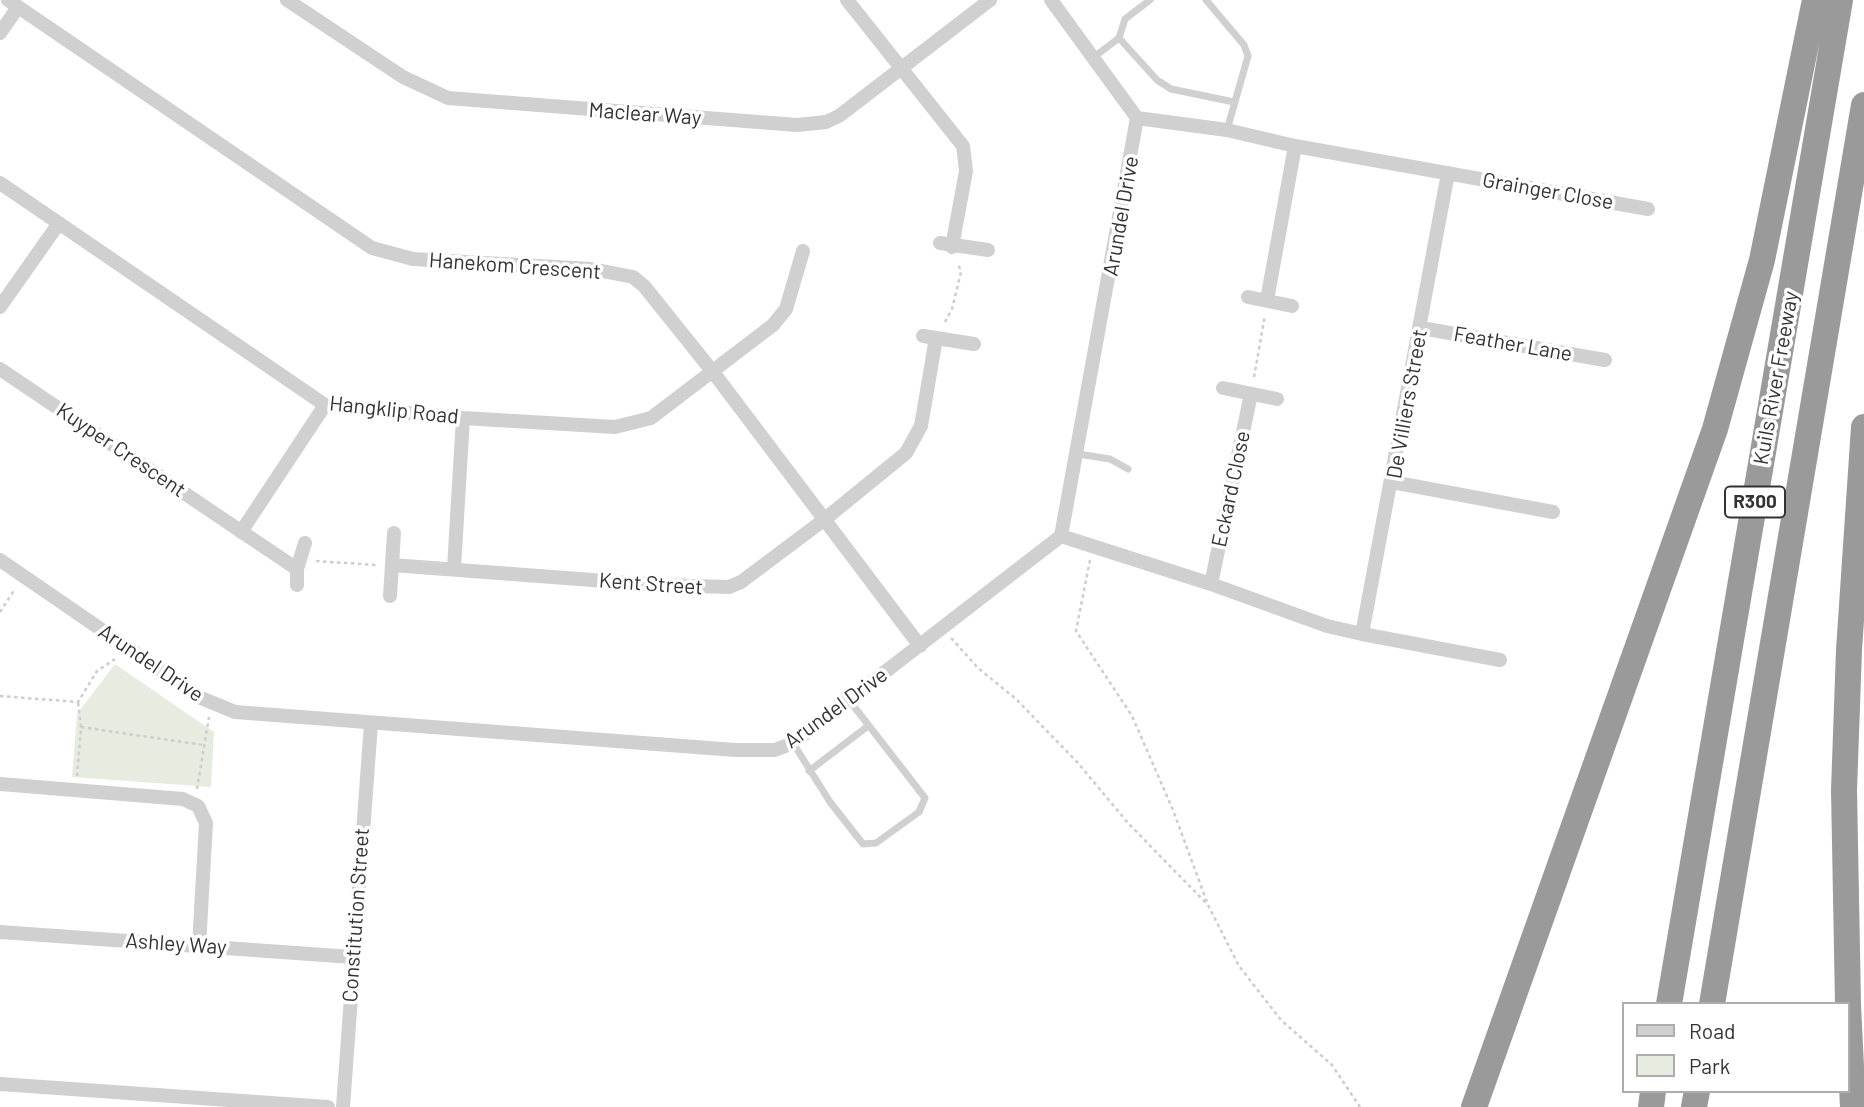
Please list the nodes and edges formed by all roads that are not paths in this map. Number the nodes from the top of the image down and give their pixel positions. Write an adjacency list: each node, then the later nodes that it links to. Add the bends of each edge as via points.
1 (287, 0): 13 (street, Maclear Way, via 430,92 470,100 813,124 839,116)
2 (847, 0): 13 (street)
3 (990, 0): 13 (street, Maclear Way)
4 (1051, 0): 12 (street)
5 (1150, 0): 11 (lane, via 1125,19)
6 (1206, 0): 14 (lane, via 1247,50 1246,72)
7 (1815, 0): 75 (highway, via 1762,260 1715,429)
8 (1840, 0): 68 (highway, Kuils River Freeway / R300)
9 (13, 4): 10 (street); 33 (street, Hanekom Crescent, via 372,248 413,259 592,269 633,276)
10 (0, 33)
11 (1119, 38): 12 (lane); 14 (lane, via 1171,89)
12 (1094, 57): 16 (street)
13 (902, 69): 23 (street, via 963,146 966,171 946,245)
14 (1234, 102): 17 (lane)
15 (1864, 104): 69 (highway, Kuils River Freeway / R300)
16 (1137, 118): 17 (street); 40 (street, Arundel Drive)
17 (1227, 130): 18 (street)
18 (1295, 146): 19 (street); 26 (street)
19 (1448, 173): 21 (street, Grainger Close); 29 (street, De Villiers Street)
20 (0, 183): 22 (street, Hangklip Road)
21 (1648, 209)
22 (59, 223): 28 (street); 37 (street, Hangklip Road)
23 (988, 250)
24 (803, 251): 33 (street, Hangklip Road, via 786,309 751,345)
25 (1248, 296): 26 (street)
26 (1268, 300): 27 (street)
27 (1292, 306)
28 (0, 307)
29 (1421, 328): 31 (street, Feather Lane); 42 (street, De Villiers Street)
30 (974, 344): 44 (street, Kent Street, via 929,337 921,426 914,442 881,476)
31 (1605, 360)
32 (0, 369): 45 (street, Kuyper Crescent)
33 (713, 372): 38 (street, Hangklip Road, via 651,418 632,425); 44 (street, Hanekom Crescent)
34 (1223, 388): 35 (street)
35 (1251, 394): 36 (street); 53 (street, Eckard Close)
36 (1277, 399)
37 (325, 405): 38 (street, Hangklip Road); 45 (street)
38 (463, 418): 52 (street)
39 (1864, 427): 70 (highway, via 1844,790)
40 (1077, 454): 41 (lane, via 1110,459); 47 (street, Arundel Drive)
41 (1128, 469)
42 (1392, 482): 43 (street); 56 (street, De Villiers Street)
43 (1553, 512)
44 (825, 519): 52 (street, Kent Street, via 741,582 719,589); 57 (street, Hanekom Crescent)
45 (241, 532): 50 (street, Kuyper Crescent)
46 (394, 533): 51 (street)
47 (1061, 536): 53 (street); 57 (street, Arundel Drive)
48 (304, 543): 50 (street)
49 (0, 560): 60 (street, Arundel Drive, via 216,706 252,714)
50 (298, 565): 54 (street)
51 (392, 565): 52 (street, Kent Street); 55 (street)
52 (454, 568)
53 (1211, 584): 56 (street)
54 (297, 585)
55 (390, 596)
56 (1362, 634): 58 (street)
57 (920, 646): 59 (street, Arundel Drive)
58 (1500, 660)
59 (849, 700): 61 (lane); 62 (street, Arundel Drive)
60 (371, 723): 62 (street, Arundel Drive, via 765,751); 67 (street, Constitution Street)
61 (868, 726): 63 (lane); 63 (lane, via 925,798 919,812 876,843 863,845)
62 (793, 743): 63 (lane)
63 (809, 771)
64 (0, 784): 66 (street, via 193,802 206,823)
65 (0, 932): 66 (street, Ashley Way)
66 (199, 946): 67 (street, Ashley Way)
67 (352, 957): 74 (street, Constitution Street)
68 (1669, 1002)
69 (1712, 1002)
70 (1848, 1002)
71 (1850, 1045): 76 (highway)
72 (0, 1084): 73 (street)
73 (328, 1107)
74 (343, 1107)
75 (1474, 1107)
76 (1853, 1107)

